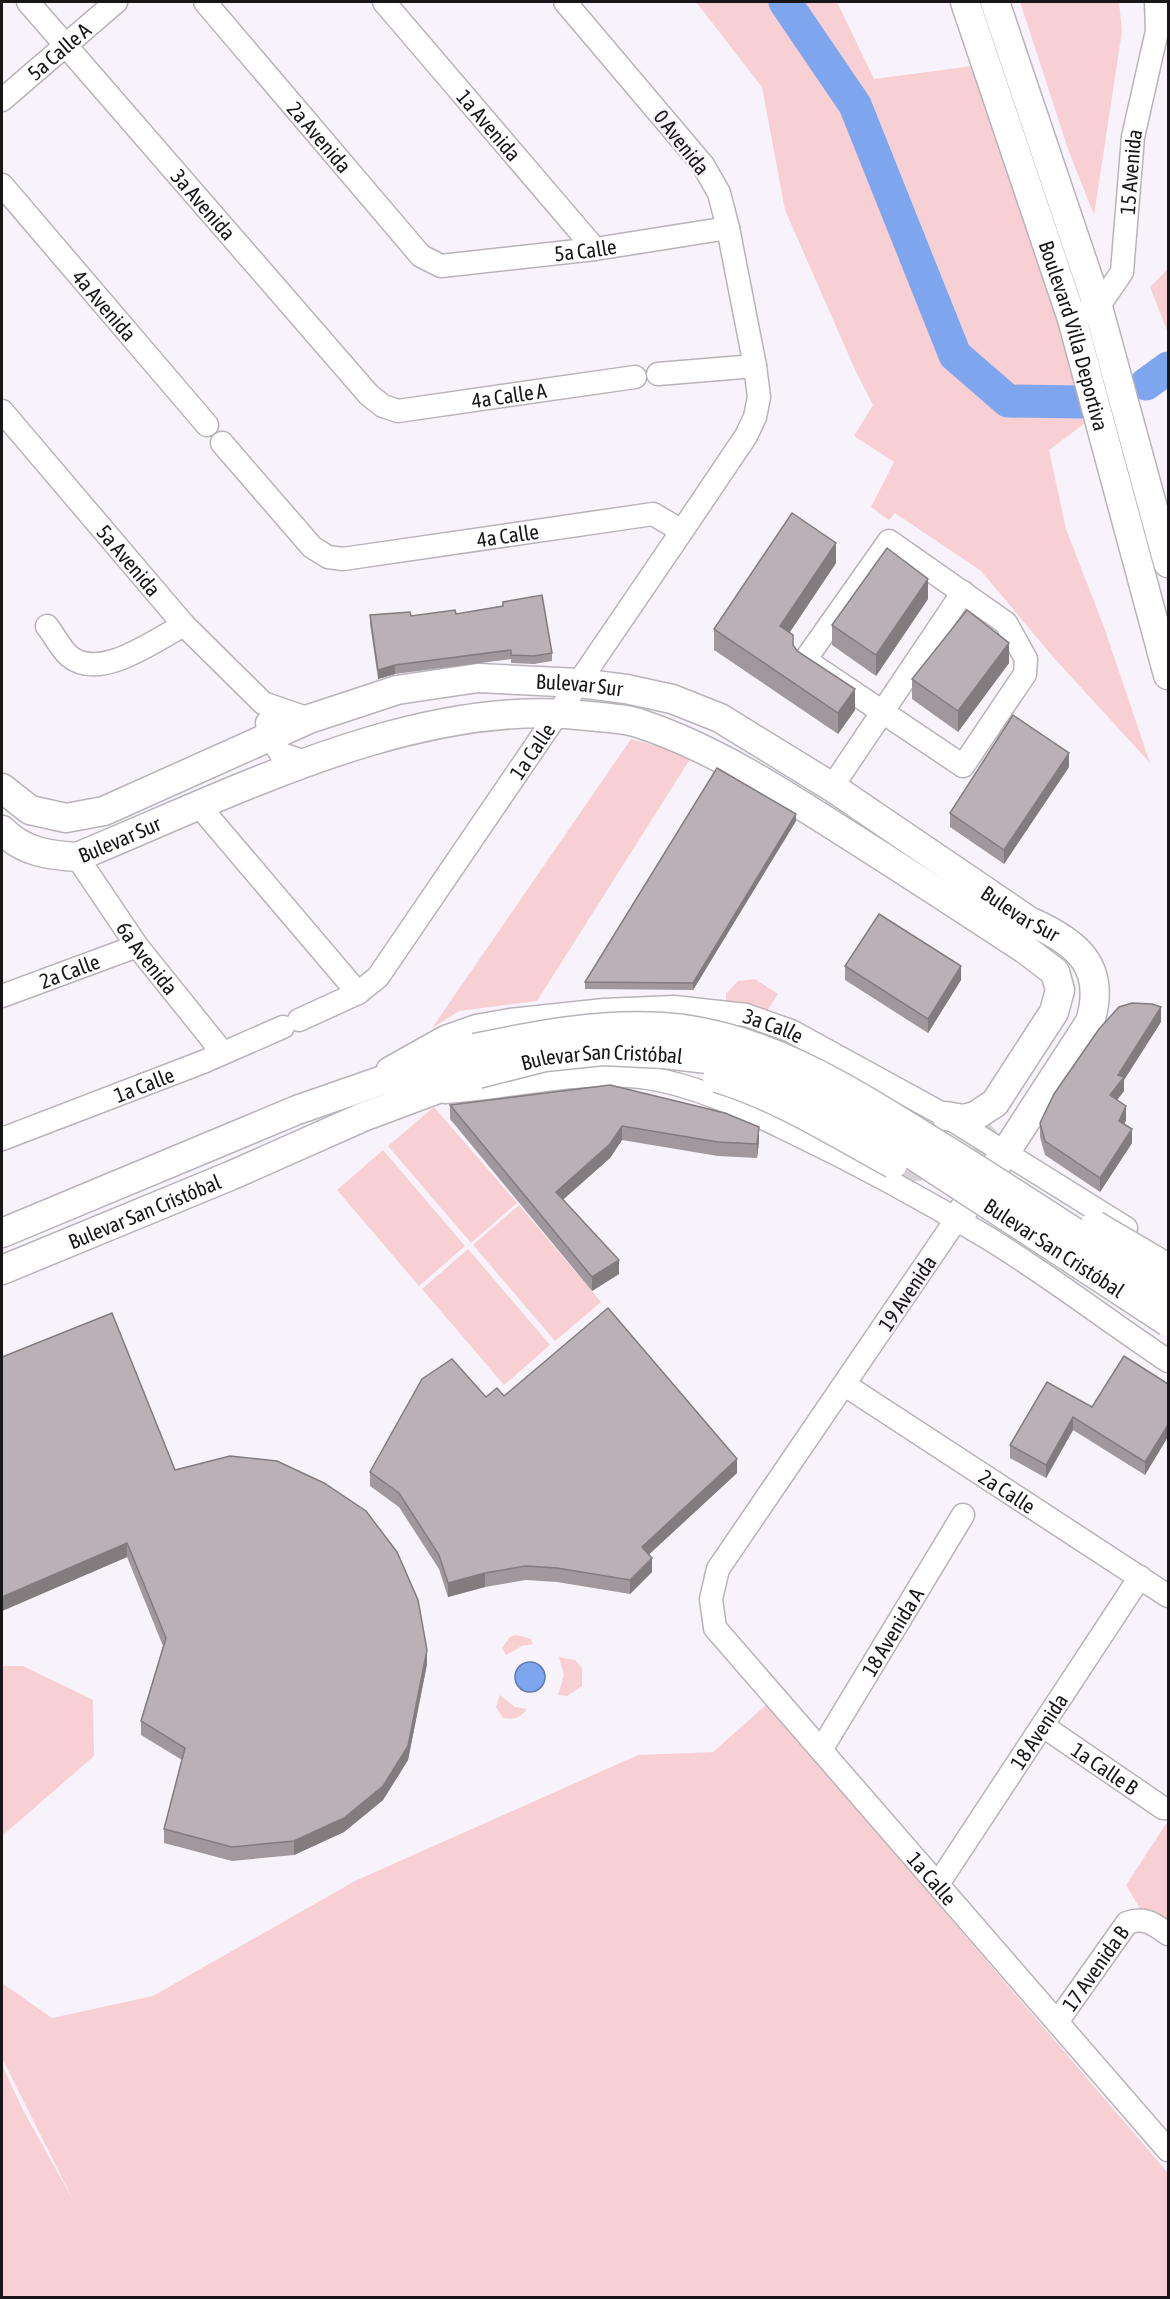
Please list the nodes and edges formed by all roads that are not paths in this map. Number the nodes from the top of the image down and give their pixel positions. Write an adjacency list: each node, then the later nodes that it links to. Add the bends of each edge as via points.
1 (28, 2): 9 (street, 3a Avenida)
2 (116, 2): 9 (street, 5a Calle A)
3 (205, 2): 14 (street, 2a Avenida, via 421,255)
4 (384, 2): 13 (street, 1a Avenida)
5 (565, 2): 12 (street, 0 Avenida, via 703,165 719,193)
6 (965, 2): 16 (main road, Boulevard Villa Deportiva)
7 (995, 2): 15 (main road, Boulevard Villa Deportiva)
8 (1156, 2): 15 (street, 15 Avenida, via 1157,31 1132,137 1122,272)
9 (66, 46): 10 (street, 5a Calle A); 20 (street, 3a Avenida, via 369,395)
10 (2, 100)
11 (2, 185): 23 (street, 4a Avenida)
12 (728, 228): 13 (street, 5a Calle); 17 (street, 0 Avenida)
13 (595, 249): 14 (street, 5a Calle)
14 (441, 266)
15 (1098, 307): 16 (street); 26 (main road, Boulevard Villa Deportiva)
16 (1072, 319): 30 (main road, Boulevard Villa Deportiva)
17 (755, 366): 18 (street); 22 (street, 0 Avenida, via 759,397)
18 (658, 374)
19 (635, 377): 20 (street, 4a Calle A, via 398,411)
20 (384, 406)
21 (2, 411): 28 (street, 5a Avenida)
22 (755, 417): 25 (street, 1a Calle)
23 (207, 425)
24 (222, 443): 25 (street, 4a Calle, via 312,548 328,557 343,559 653,514)
25 (682, 531): 31 (street, 1a Calle)
26 (1168, 563)
27 (963, 592): 33 (street); 33 (street, via 1006,623 1026,659 1025,674 963,766); 33 (street, via 889,541 806,660)
28 (184, 625): 29 (street, via 110,664 95,665 70,657); 32 (street, 5a Avenida)
29 (47, 626)
30 (1168, 675)
31 (579, 683): 34 (street, 1a Calle); 35 (main road, Bulevar Sur, via 478,678 397,690); 39 (main road, Bulevar Sur, via 672,699 720,718)
32 (263, 704): 35 (street, 5a Avenida); 36 (street)
33 (882, 711): 39 (street)
34 (558, 712): 37 (main road, Bulevar Sur, via 411,728); 46 (street, 1a Calle, via 378,977); 54 (main road, Bulevar Sur, via 638,723 724,759 812,812 1055,972 1060,990 1054,1012 995,1103 975,1116)
35 (309, 719): 36 (main road, Bulevar Sur)
36 (270, 736): 37 (street, via 280,754); 38 (main road, Bulevar Sur, via 104,811 66,818 30,810)
37 (306, 762): 40 (main road, Bulevar Sur)
38 (2, 788)
39 (832, 788): 43 (main road, Bulevar Sur)
40 (200, 807): 42 (main road, Bulevar Sur); 46 (street)
41 (4, 837): 42 (main road, Bulevar Sur, via 44,855)
42 (77, 857): 44 (street, 6a Avenida)
43 (1029, 921): 45 (main road, Bulevar Sur, via 1059,934 1077,950); 56 (main road, via 1068,963 1077,999)
44 (137, 946): 47 (street, 2a Calle); 49 (street, 6a Avenida)
45 (1096, 984): 58 (main road, 19 Avenida, via 1090,1022)
46 (358, 993): 49 (street, 1a Calle)
47 (2, 996)
48 (791, 1031): 53 (street, 3a Calle, via 746,1015 674,1007 510,1020 445,1037); 54 (street, 3a Calle); 55 (street, via 761,1100)
49 (223, 1053): 57 (street, 1a Calle)
50 (664, 1054): 51 (main road, Bulevar San Cristóbal, bridge, via 603,1051); 59 (main road, bridge, via 704,1075 742,1085 789,1106); 66 (main road, Bulevar San Cristóbal, bridge, via 725,1061 763,1073 870,1127)
51 (476, 1061): 52 (main road, Bulevar San Cristóbal); 53 (main road, Bulevar San Cristóbal); 60 (main road, Bulevar San Cristóbal, bridge, via 546,1033 601,1027 665,1027 760,1048 807,1067)
52 (428, 1093): 55 (street, via 490,1090 579,1077 646,1078 691,1088); 64 (main road, Bulevar San Cristóbal)
53 (335, 1097): 62 (main road, Bulevar San Cristóbal)
54 (946, 1116): 58 (street, 3a Calle)
55 (771, 1122): 61 (street, via 850,1160)
56 (1003, 1122)
57 (2, 1139)
58 (1005, 1153): 61 (main road, 19 Avenida); 63 (street, 3a Calle)
59 (893, 1164)
60 (1029, 1202): 63 (main road, bridge, via 1095,1225); 65 (main road, Bulevar San Cristóbal, bridge)
61 (956, 1220): 67 (street); 69 (street, 19 Avenida)
62 (2, 1233)
63 (1166, 1257): 67 (street, via 1150,1249 1123,1280 1121,1316)
64 (2, 1270)
65 (1168, 1293)
66 (1168, 1322)
67 (1128, 1334): 68 (street)
68 (1168, 1361)
69 (845, 1385): 71 (street, 2a Calle); 73 (street, 19 Avenida, via 718,1569)
70 (963, 1515): 75 (street, 18 Avenida A)
71 (1140, 1577): 72 (street, 2a Calle); 74 (street, 18 Avenida)
72 (1168, 1596)
73 (711, 1599): 75 (street, 1a Calle, via 715,1628)
74 (1043, 1726): 76 (street, 1a Calle B); 77 (street, 18 Avenida)
75 (821, 1750): 77 (street, 1a Calle)
76 (1168, 1808)
77 (938, 1884): 79 (street, 1a Calle)
78 (1168, 1934): 79 (street, 17 Avenida B, via 1148,1920 1138,1918 1127,1923)
79 (1057, 2022): 80 (street, 1a Calle)
80 (1168, 2150)

